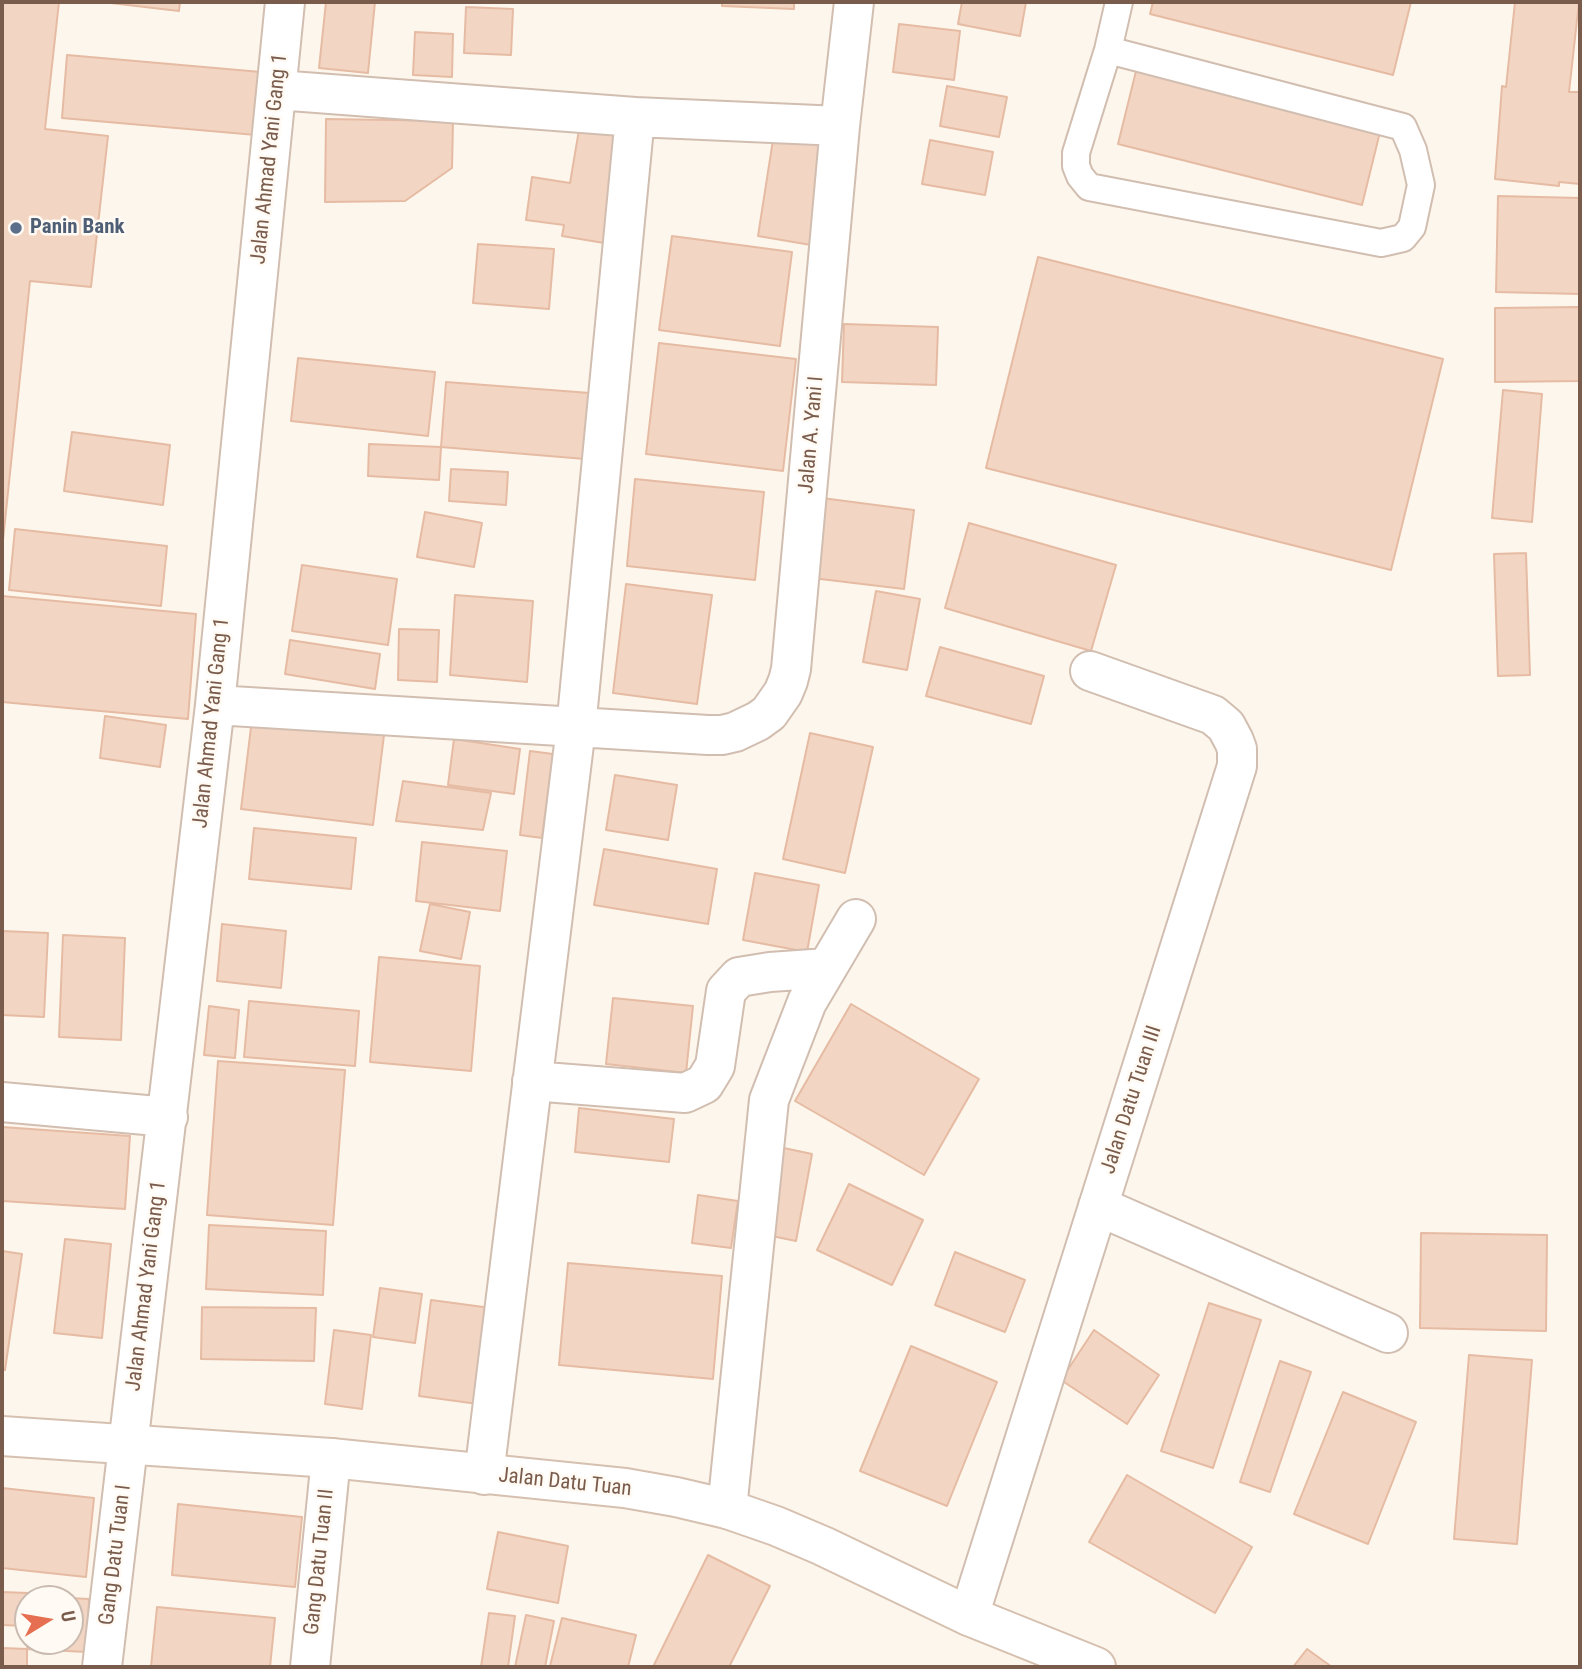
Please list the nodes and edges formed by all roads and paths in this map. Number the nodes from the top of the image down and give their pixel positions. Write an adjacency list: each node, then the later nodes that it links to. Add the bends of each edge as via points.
1 (285, 2): 5 (street, Jalan Ahmad Yani Gang 1)
2 (854, 2): 7 (street, Jalan A. Yani I)
3 (1119, 2): 4 (lane)
4 (1108, 50): 4 (lane, via 1403,127 1422,185 1412,227 1403,238 1381,243 1089,187 1076,166 1076,153)
5 (277, 90): 6 (street); 9 (street, Jalan Ahmad Yani Gang 1)
6 (635, 117): 7 (street); 10 (street)
7 (839, 126): 10 (street, Jalan A. Yani I, via 788,681 769,713 722,735)
8 (1090, 671): 16 (street, Jalan Datu Tuan III, via 1213,715 1226,726 1238,757)
9 (215, 705): 10 (street); 15 (street, Jalan Ahmad Yani Gang 1)
10 (576, 728): 13 (street)
11 (856, 919): 12 (street)
12 (827, 968): 13 (street, via 739,977 726,991 715,1066 704,1084 684,1093); 22 (street, via 807,1002 769,1100)
13 (532, 1081): 21 (street)
14 (2, 1102): 15 (street)
15 (168, 1117): 19 (street, Jalan Ahmad Yani Gang 1)
16 (1098, 1206): 17 (street); 23 (street, Jalan Datu Tuan III)
17 (1388, 1333)
18 (2, 1436): 19 (street, Jalan Datu Tuan)
19 (129, 1443): 20 (street, Jalan Datu Tuan); 24 (street, Gang Datu Tuan I)
20 (331, 1458): 21 (street, Jalan Datu Tuan); 25 (street, Gang Datu Tuan II)
21 (484, 1475): 22 (street, Jalan Datu Tuan, via 625,1489)
22 (727, 1509): 23 (street, Jalan Datu Tuan, via 811,1541)
23 (969, 1616): 26 (street, Jalan Datu Tuan)
24 (102, 1667)
25 (310, 1667)
26 (1095, 1667)

